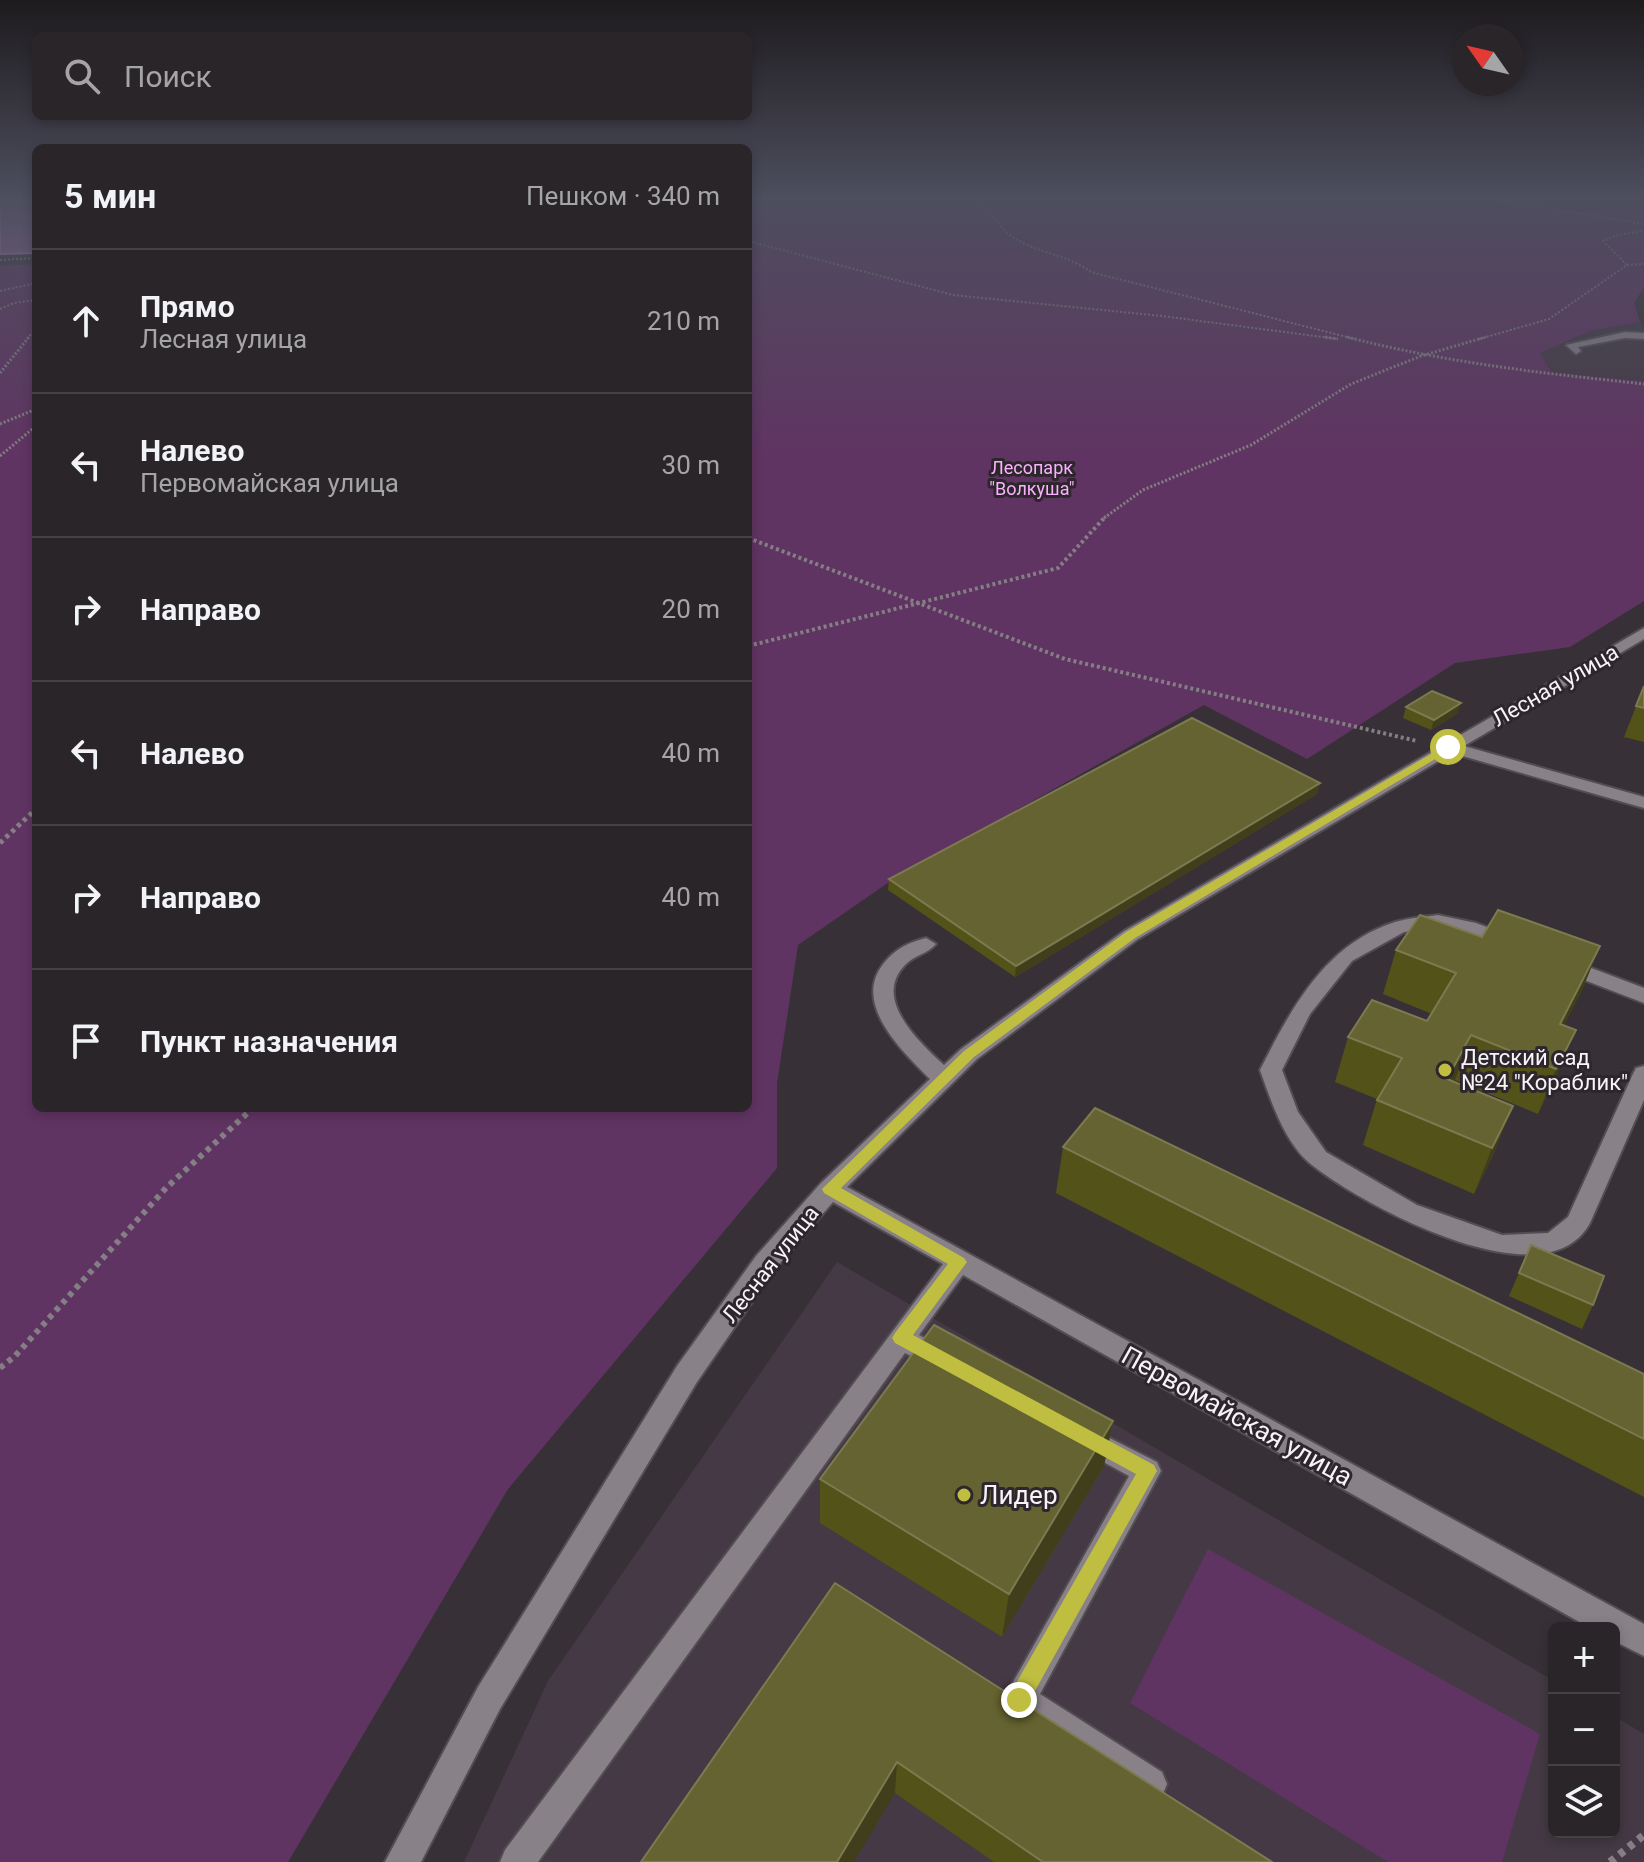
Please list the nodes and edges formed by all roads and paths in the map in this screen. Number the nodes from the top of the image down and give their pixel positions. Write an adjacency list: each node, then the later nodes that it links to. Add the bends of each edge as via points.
1 (32, 284): 5 (path)
2 (911, 284): 10 (path, via 953,295)
3 (1137, 284): 10 (path)
4 (1600, 284): 12 (path, via 1549,319)
5 (0, 291)
6 (32, 301): 7 (path)
7 (0, 309)
8 (32, 333): 13 (path)
9 (1644, 336): 11 (street, via 1571,345)
10 (1363, 342): 12 (path)
11 (1576, 351)
12 (1421, 356): 14 (path); 20 (path, via 1351,384 1251,445 1143,490 1107,515 1058,568)
13 (0, 373)
14 (1644, 384)
15 (32, 411): 16 (path)
16 (0, 424)
17 (32, 429): 18 (path)
18 (0, 456)
19 (752, 539): 20 (path)
20 (921, 602): 22 (path); 23 (path, via 1065,659)
21 (1644, 633): 24 (street, Лесная улица)
22 (752, 645)
23 (1418, 741)
24 (1448, 747): 25 (street); 31 (street, Лесная улица, via 1131,935)
25 (1644, 803)
26 (32, 813): 27 (path)
27 (0, 843)
28 (926, 944): 31 (street, via 898,958 883,978 883,1005 907,1041)
29 (1644, 996): 30 (street, via 1469,927 1438,921 1399,927 1345,956 1301,1011 1271,1070 1287,1115 1318,1158 1408,1212 1501,1245 1553,1243 1578,1223)
30 (1644, 1074)
31 (943, 1078): 33 (street, Лесная улица)
32 (249, 1112): 36 (path, via 166,1188)
33 (830, 1189): 34 (street, Первомайская улица); 42 (street, Лесная улица, via 765,1263 687,1374 489,1698)
34 (959, 1262): 35 (street); 39 (street, Первомайская улица)
35 (901, 1338): 37 (street); 43 (street)
36 (0, 1368)
37 (969, 1375)
38 (1065, 1427): 40 (street, via 1147,1471 1019,1700)
39 (1644, 1641)
40 (1178, 1802)
41 (1644, 1835): 44 (path)
42 (402, 1862)
43 (517, 1862)
44 (1610, 1862)

